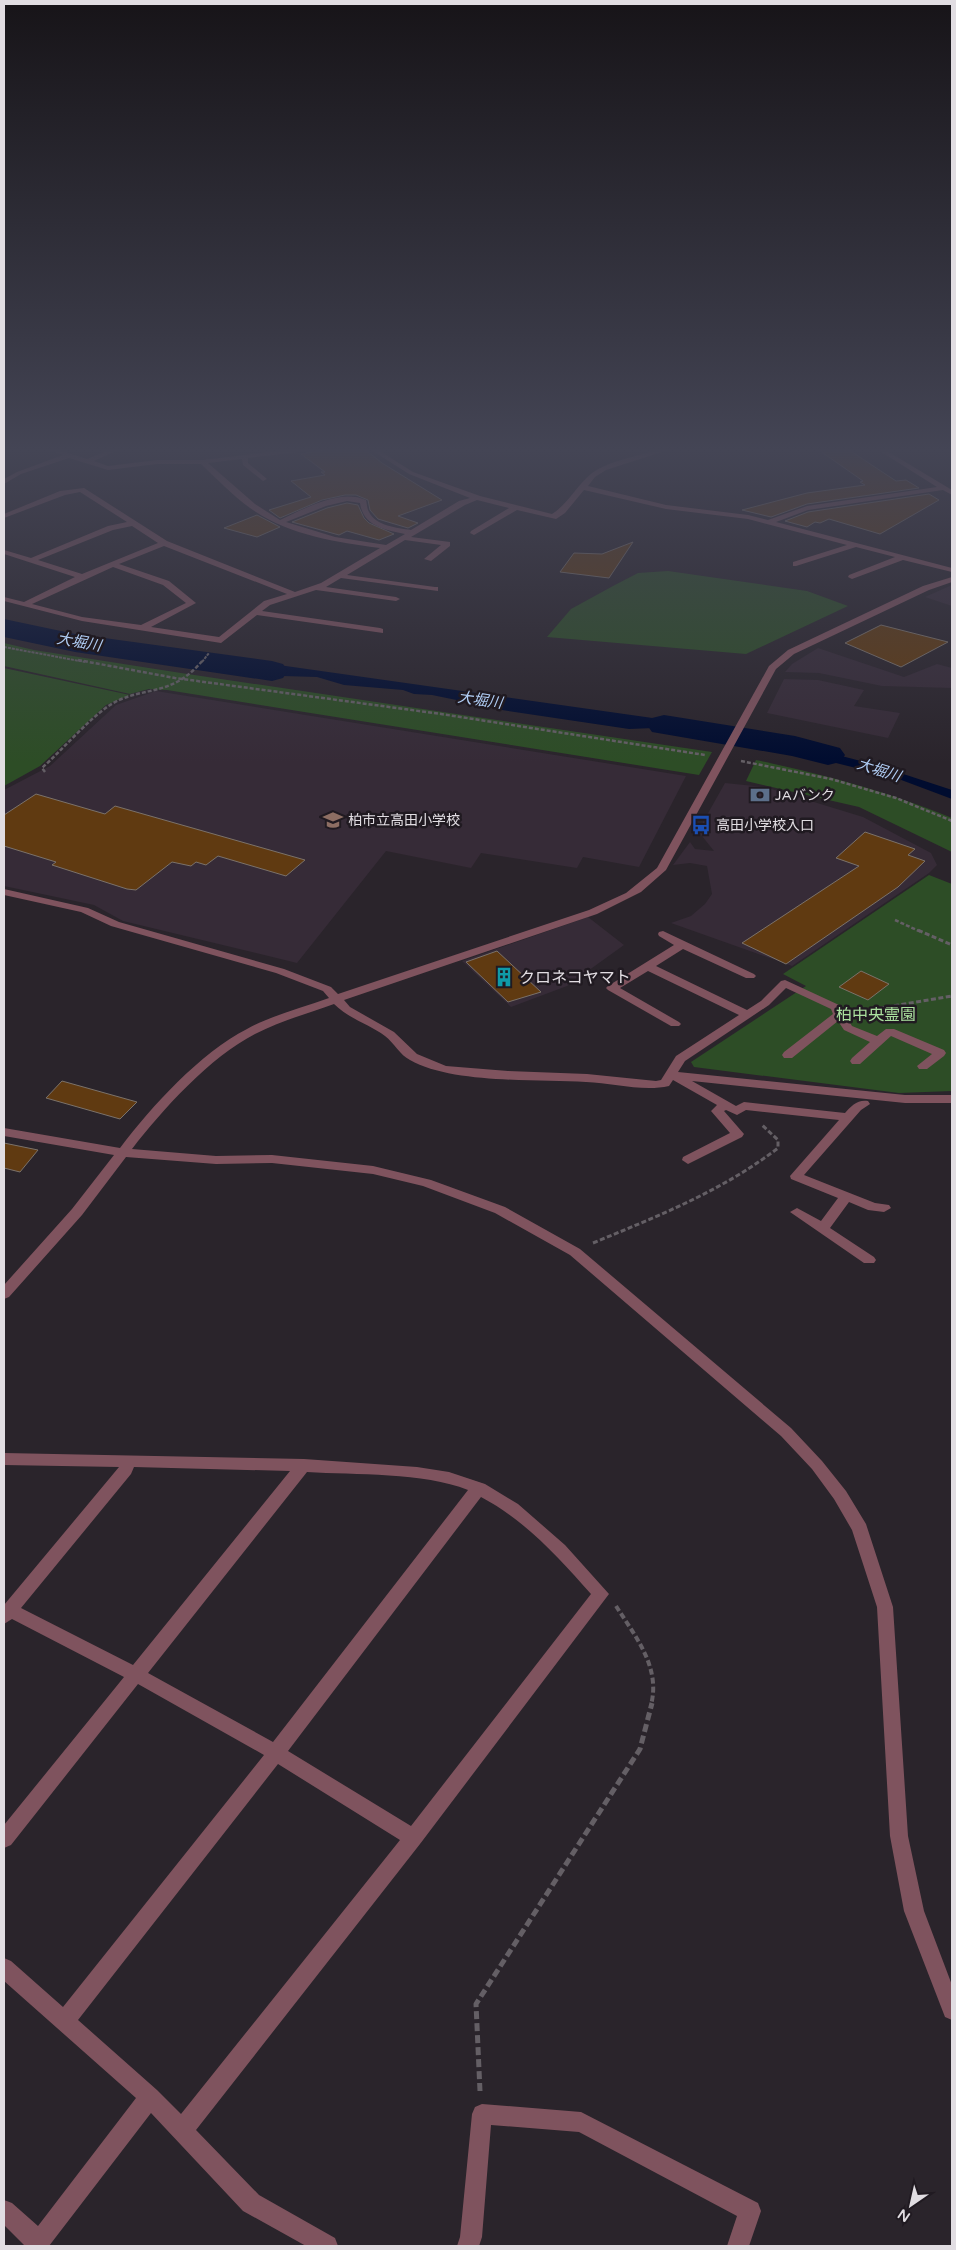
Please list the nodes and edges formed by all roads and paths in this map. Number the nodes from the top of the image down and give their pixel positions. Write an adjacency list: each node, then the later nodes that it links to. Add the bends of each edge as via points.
1 (7, 553): 11 (street)
2 (50, 553): 11 (street)
3 (139, 553): 12 (street)
4 (189, 553): 21 (street)
5 (377, 553): 15 (street)
6 (436, 553): 10 (street)
7 (830, 553): 13 (street)
8 (887, 553): 9 (street)
9 (903, 557): 14 (street); 17 (street)
10 (428, 559)
11 (30, 561): 16 (street)
12 (111, 564): 16 (street); 26 (street, via 166,584 192,603)
13 (796, 564)
14 (952, 570)
15 (340, 576): 19 (street); 20 (street)
16 (82, 577): 24 (street)
17 (852, 577)
18 (952, 578): 43 (street, via 791,652 772,668 661,870 648,884 593,912)
19 (317, 588): 21 (street); 23 (street)
20 (435, 589)
21 (294, 594): 25 (street, via 267,603)
22 (4, 599): 24 (street)
23 (396, 599)
24 (23, 605): 26 (street, via 82,619)
25 (255, 612): 26 (street, via 221,640); 27 (street)
26 (142, 628)
27 (380, 631)
28 (4, 647): 30 (path)
29 (211, 652): 30 (path)
30 (183, 679): 31 (path, via 451,715); 33 (path, via 107,707 42,768)
31 (712, 756)
32 (738, 761): 34 (path, via 831,779 896,798)
33 (45, 772)
34 (952, 821)
35 (4, 892): 43 (street, via 84,910 115,924 280,971 326,989)
36 (895, 920): 39 (path)
37 (663, 934): 38 (street)
38 (682, 945): 40 (street); 41 (street)
39 (952, 945)
40 (648, 966): 44 (street); 46 (street, via 612,988)
41 (750, 976)
42 (952, 996): 45 (path)
43 (336, 999): 51 (street, via 346,1009 390,1034 413,1058 444,1069 656,1085 665,1083); 58 (street, via 237,1039 199,1068)
44 (746, 1014): 45 (street, via 765,1003 785,983 835,1007); 51 (street, via 680,1059)
45 (839, 1014): 47 (street, via 848,1028); 48 (street)
46 (675, 1024)
47 (878, 1042): 49 (street); 50 (street, via 890,1031 940,1053)
48 (788, 1055)
49 (856, 1061)
50 (923, 1066)
51 (671, 1075): 52 (street, via 905,1099); 53 (street)
52 (952, 1099)
53 (725, 1104): 55 (street); 59 (street, via 717,1111 738,1134)
54 (864, 1104): 56 (street)
55 (737, 1111): 56 (street, via 744,1106); 64 (path, via 770,1131 778,1140 778,1148 722,1187)
56 (848, 1117): 60 (street, via 796,1176)
57 (4, 1132): 58 (street)
58 (121, 1152): 64 (street, via 216,1160 272,1159 373,1170 426,1183 500,1210); 66 (street, via 77,1212)
59 (688, 1160)
60 (847, 1196): 61 (street); 63 (street)
61 (884, 1208)
62 (797, 1212): 63 (street)
63 (822, 1228): 65 (street)
64 (574, 1252): 78 (street, via 786,1432 840,1495 860,1529 884,1607 899,1836 906,1873 914,1911)
65 (869, 1260)
66 (4, 1294)
67 (4, 1459): 68 (street)
68 (128, 1461): 69 (street); 72 (street, via 126,1470)
69 (304, 1465): 70 (street, via 444,1475); 73 (street)
70 (479, 1488): 71 (street, via 502,1501 559,1548); 74 (street)
71 (601, 1594): 75 (street); 81 (path, via 616,1606 648,1656 655,1691 640,1750 476,2004)
72 (7, 1614): 73 (street)
73 (135, 1674): 74 (street); 76 (street)
74 (276, 1753): 75 (street); 79 (street)
75 (413, 1838): 82 (street)
76 (4, 1839)
77 (4, 1968): 79 (street)
78 (952, 2010)
79 (65, 2021): 80 (street)
80 (150, 2097): 82 (street); 84 (street)
81 (482, 2114): 86 (street); 87 (street, via 581,2122 750,2211)
82 (182, 2130): 85 (street, via 251,2202)
83 (4, 2211): 84 (street)
84 (37, 2244)
85 (328, 2246)
86 (468, 2246)
87 (738, 2246)

